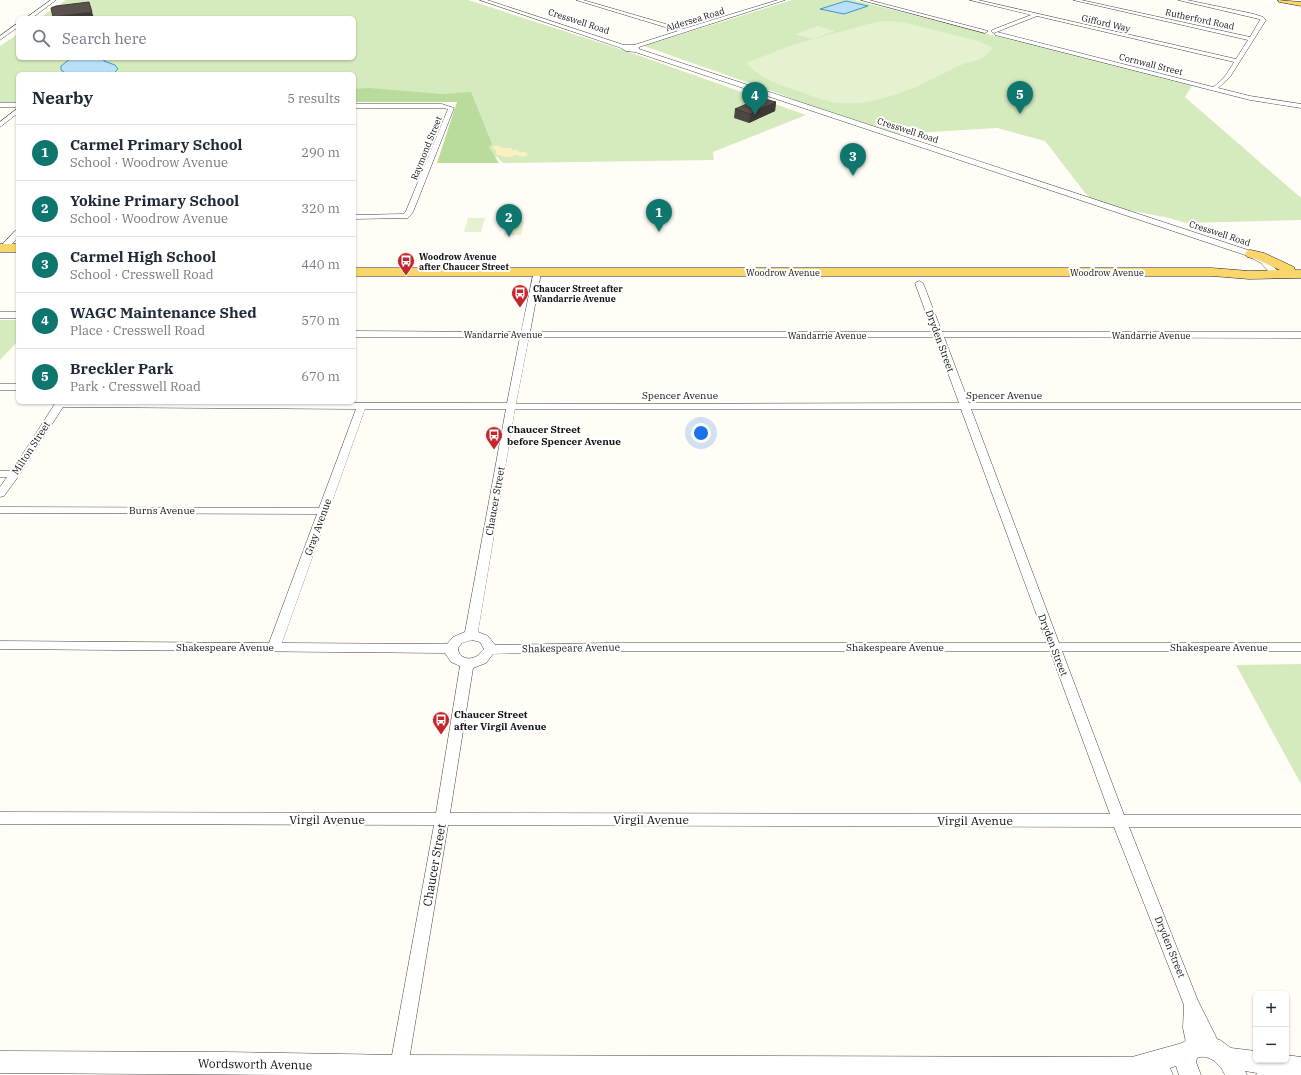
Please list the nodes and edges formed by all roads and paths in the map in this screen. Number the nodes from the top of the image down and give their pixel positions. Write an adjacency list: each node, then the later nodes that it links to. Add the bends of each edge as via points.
1 (54, 0): 16 (street)
2 (482, 0): 22 (street, Cresswell Road, via 624,47)
3 (578, 0): 18 (street)
4 (764, 0): 13 (street)
5 (783, 0): 13 (street, Aldersea Road)
6 (863, 0): 19 (street, Cornwall Street, via 985,31 987,34)
7 (972, 0): 15 (street, Gifford Way)
8 (1075, 0): 21 (street, Rutherford Road)
9 (1180, 0): 12 (street)
10 (1282, 0): 14 (main road)
11 (1295, 0): 14 (main road)
12 (1188, 1): 21 (street, via 1261,18)
13 (774, 2): 18 (street, Aldersea Road)
14 (1301, 2)
15 (1036, 15): 19 (street); 23 (street, Gifford Way)
16 (32, 16)
17 (16, 26): 20 (street)
18 (683, 31): 22 (street, Aldersea Road)
19 (996, 33): 24 (street, Cornwall Street)
20 (0, 38)
21 (1250, 38): 23 (street)
22 (635, 48): 32 (street, Cresswell Road)
23 (1237, 61): 24 (street, via 1224,80)
24 (1213, 88): 27 (street, Cornwall Street, via 1250,98)
25 (0, 105): 26 (street)
26 (16, 105)
27 (1301, 106)
28 (356, 108): 31 (street, Raymond Street, via 451,108 409,212 405,216)
29 (16, 112): 30 (street)
30 (0, 125)
31 (356, 217)
32 (1175, 230): 36 (street, Cresswell Road); 40 (street, Cresswell Road, via 1254,258)
33 (16, 235): 34 (street)
34 (2, 248): 35 (main road)
35 (16, 248)
36 (1251, 254): 37 (main road); 40 (street, Cresswell Road, via 1264,261)
37 (1297, 271): 40 (main road, Woodrow Avenue)
38 (356, 272): 39 (main road, Woodrow Avenue)
39 (537, 272): 40 (main road, Woodrow Avenue); 45 (street, Chaucer Street)
40 (1269, 272)
41 (919, 283): 46 (street, Dryden Street)
42 (0, 315): 43 (street)
43 (16, 315)
44 (356, 334): 45 (street, Wandarrie Avenue)
45 (525, 334): 46 (street, Wandarrie Avenue); 52 (street, Chaucer Street)
46 (938, 335): 47 (street, Wandarrie Avenue); 53 (street, Dryden Street)
47 (1301, 335)
48 (0, 386): 49 (street)
49 (16, 386)
50 (59, 404): 57 (street, Milton Street)
51 (135, 404): 55 (street, Spencer Avenue)
52 (511, 406): 53 (street, Spencer Avenue); 55 (street, Spencer Avenue); 61 (street, Chaucer Street)
53 (964, 406): 54 (street, Spencer Avenue); 63 (street, Dryden Street)
54 (1301, 406)
55 (361, 407): 60 (street, Gray Avenue)
56 (0, 474): 57 (street)
57 (15, 474): 58 (street, Milton Street)
58 (0, 494)
59 (0, 510): 60 (street, Burns Avenue)
60 (324, 511): 64 (street, Gray Avenue)
61 (472, 635): 66 (street, via 454,642); 67 (street, via 482,636 488,642)
62 (0, 645): 64 (street, Shakespeare Avenue)
63 (1054, 647): 65 (street, Shakespeare Avenue); 67 (street, Shakespeare Avenue); 71 (street, Dryden Street)
64 (274, 648): 66 (street, Shakespeare Avenue)
65 (1301, 648)
66 (450, 649): 68 (street, via 452,656 458,661)
67 (490, 650): 68 (street, via 477,662)
68 (467, 663): 70 (street, Chaucer Street)
69 (0, 818): 70 (street, Virgil Avenue)
70 (442, 819): 71 (street, Virgil Avenue); 75 (street, Chaucer Street)
71 (1119, 820): 72 (street, Virgil Avenue); 73 (street, Dryden Street)
72 (1301, 821)
73 (1211, 1056): 76 (street, Wordsworth Avenue); 77 (street, Wordsworth Avenue); 79 (street, via 1185,1061)
74 (0, 1062): 75 (street, Wordsworth Avenue)
75 (399, 1066): 76 (street, Wordsworth Avenue)
76 (1134, 1068): 78 (street, Wordsworth Avenue)
77 (1301, 1068): 80 (street, Wordsworth Avenue)
78 (1162, 1075)
79 (1190, 1075)
80 (1267, 1075)

